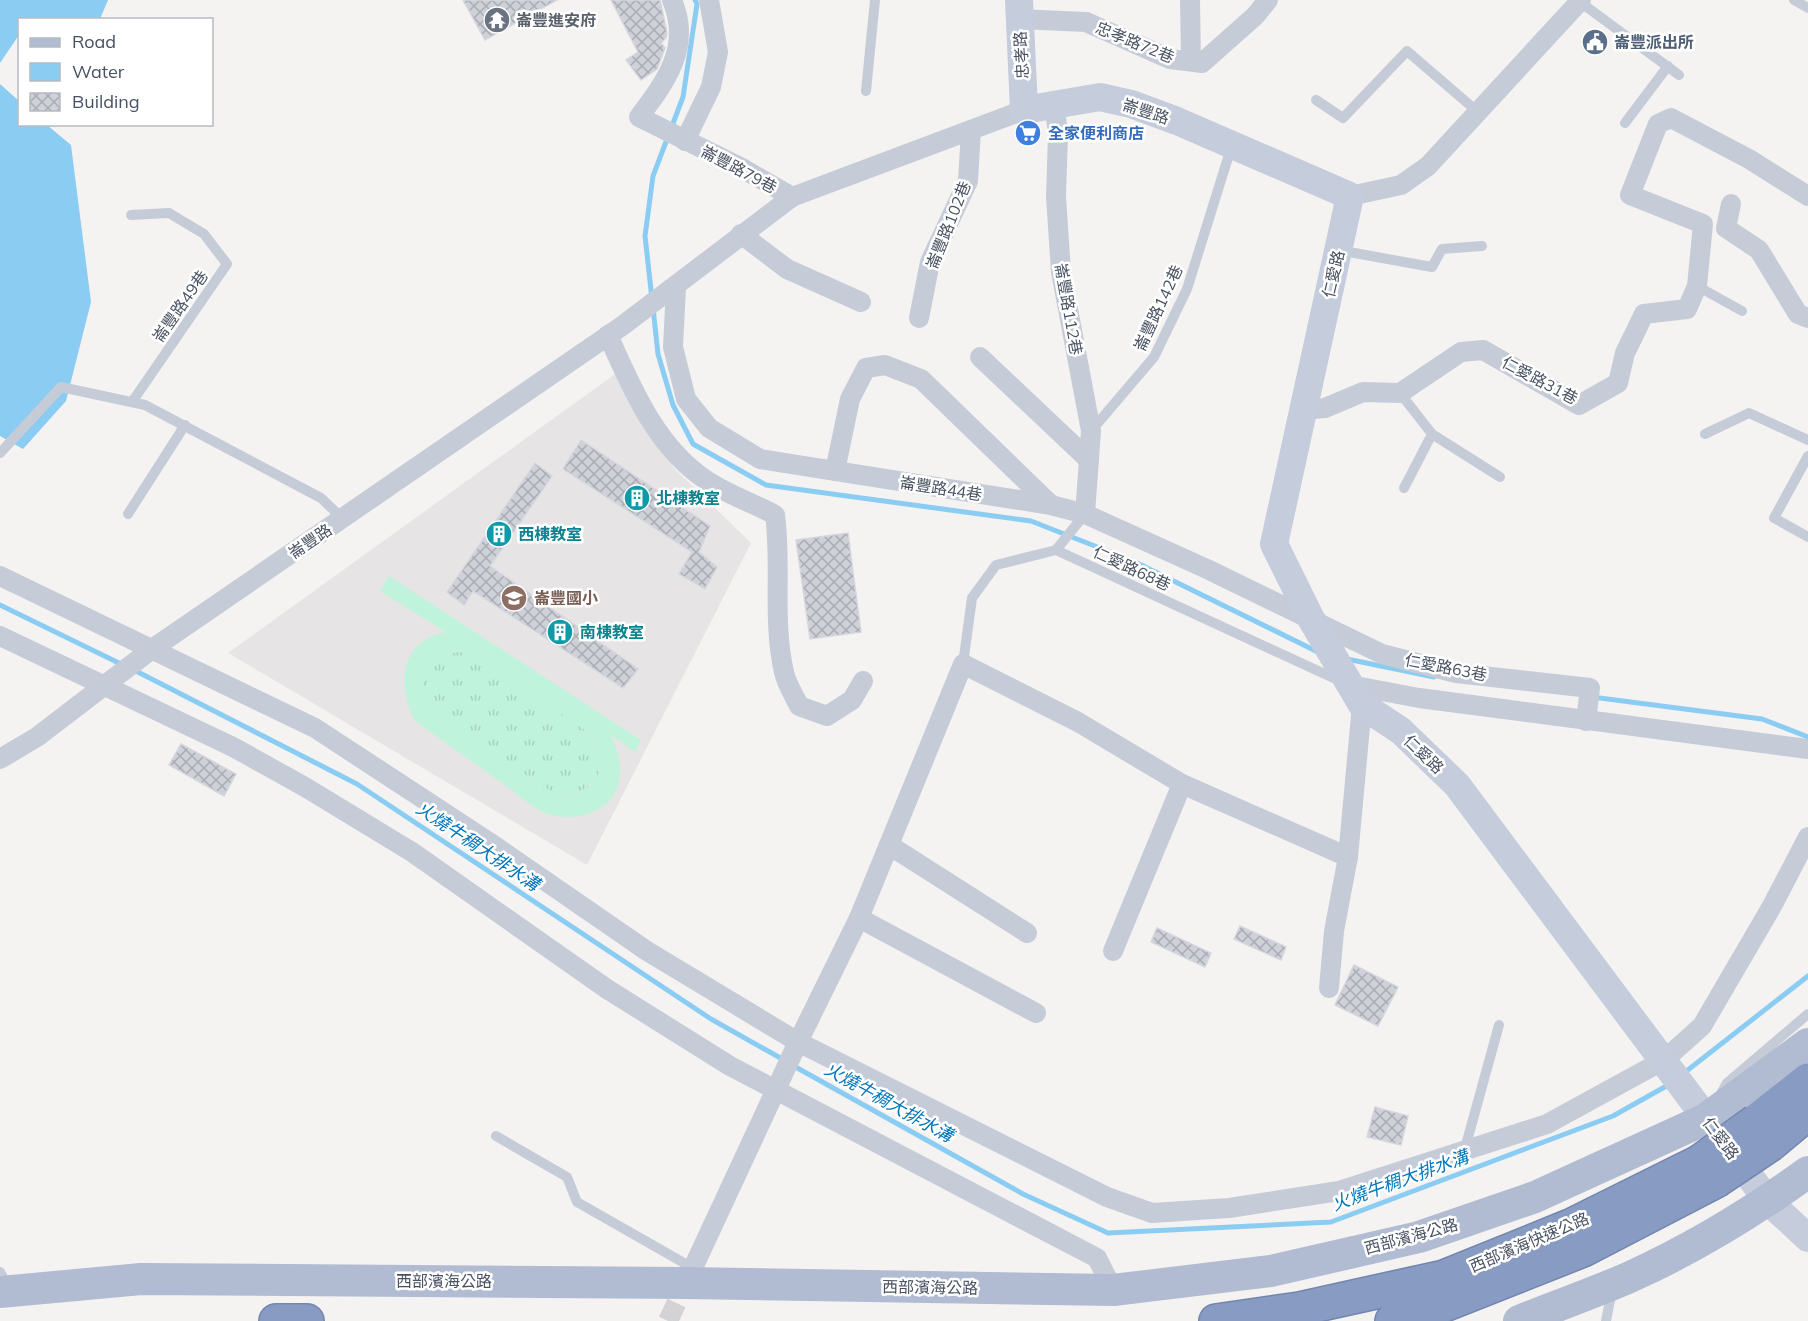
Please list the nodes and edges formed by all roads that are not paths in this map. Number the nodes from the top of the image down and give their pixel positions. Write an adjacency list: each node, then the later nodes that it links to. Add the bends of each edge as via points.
1 (672, 0): 20 (street, 崙豐路79巷, via 677,11 679,42 669,77 639,117)
2 (709, 0): 20 (street, 崙豐路79巷, via 718,52 711,87)
3 (875, 0): 13 (lane)
4 (1190, 0): 10 (street, 忠孝路72巷)
5 (1268, 0): 10 (street, via 1202,63)
6 (1794, 0): 8 (lane)
7 (1581, 1): 11 (lane); 17 (street)
8 (1808, 8)
9 (1019, 9): 10 (street, 忠孝路72巷, via 1086,22 1170,59); 16 (street, 忠孝路)
10 (1191, 62)
11 (1668, 66): 12 (lane); 18 (lane)
12 (1679, 75)
13 (866, 91)
14 (1316, 100): 17 (lane, via 1343,118 1407,51)
15 (1054, 104): 16 (street, 崙豐路); 21 (street, 崙豐路, via 1100,97 1131,104); 42 (street, 崙豐路112巷, via 1061,272)
16 (1024, 110): 19 (street, 崙豐路)
17 (1479, 113): 22 (street, via 1428,166 1401,185)
18 (1625, 123)
19 (971, 130): 24 (street, 崙豐路); 34 (street, 崙豐路102巷, via 968,181 930,262)
20 (685, 141): 24 (street, 崙豐路79巷)
21 (1232, 145): 22 (street, 崙豐路); 42 (lane, 崙豐路142巷, via 1187,289 1154,357)
22 (1350, 196): 29 (street, 仁愛路)
23 (1808, 196): 30 (street, 仁愛路31巷, via 1671,118 1658,124 1630,195 1703,224)
24 (792, 197): 27 (street, 崙豐路)
25 (1731, 204): 35 (street, via 1726,228 1759,250 1798,314)
26 (131, 215): 39 (lane, 崙豐路49巷, via 168,213 204,234 227,264)
27 (741, 234): 31 (street, 崙豐路); 32 (street, via 787,269)
28 (1482, 246): 29 (lane, via 1442,249 1432,267)
29 (1338, 250): 40 (street, 仁愛路)
30 (1697, 286): 33 (lane); 38 (street, 仁愛路31巷, via 1687,309 1644,314 1625,353 1618,383 1579,405 1483,350 1461,352)
31 (671, 291): 36 (street, 崙豐路); 49 (street, 崙豐路44巷, via 673,347 686,399 709,428 760,459)
32 (861, 302)
33 (1742, 311)
34 (919, 318)
35 (1808, 318)
36 (615, 330): 55 (street, 崙豐路); 63 (street, via 634,392 670,450 708,482 775,515 779,544 778,634 784,675 799,706 827,716 852,700)
37 (980, 357): 48 (street)
38 (1400, 393): 40 (street, via 1363,392 1325,408); 43 (lane)
39 (132, 402): 41 (lane); 46 (lane, via 61,387)
40 (1301, 410): 59 (street, 仁愛路, via 1274,544)
41 (185, 425): 53 (lane); 55 (lane, via 321,498)
42 (1091, 431): 48 (street, 崙豐路112巷)
43 (1432, 434): 50 (lane); 51 (lane)
44 (1705, 434): 45 (lane, via 1749,413)
45 (1808, 440)
46 (2, 447)
47 (1808, 456): 56 (lane, via 1774,518)
48 (1089, 460): 54 (street, 崙豐路112巷)
49 (835, 471): 52 (street, 崙豐路44巷); 52 (street, via 850,399 866,368 885,365 921,379)
50 (1500, 477)
51 (1404, 488)
52 (1051, 506): 54 (street, 崙豐路44巷)
53 (128, 514)
54 (1085, 514): 57 (lane); 59 (street, 崙豐路44巷)
55 (343, 519): 61 (street, 崙豐路)
56 (1808, 537)
57 (1056, 550): 62 (lane, via 996,565 972,598); 65 (lane, 仁愛路68巷)
58 (0, 576): 61 (street)
59 (1310, 617): 65 (street, 仁愛路); 66 (street, 仁愛路63巷, via 1382,654 1456,672 1590,688)
60 (0, 636): 64 (street)
61 (152, 649): 64 (street, 崙豐路); 80 (street, via 315,728 647,951)
62 (963, 664): 69 (street, via 1078,722); 71 (street)
63 (863, 681)
64 (102, 686): 68 (street, 崙豐路, via 37,737); 84 (street, via 233,747 324,799 412,852 607,989)
65 (1356, 695): 66 (street, via 1419,698); 72 (street); 82 (street, 仁愛路, via 1401,731 1457,785)
66 (1586, 721): 67 (street)
67 (1808, 749)
68 (0, 759)
69 (1182, 784): 72 (street); 75 (street)
70 (1808, 837): 82 (street, via 1702,1026)
71 (889, 845): 73 (street); 74 (street)
72 (1348, 857): 76 (street, via 1334,931)
73 (859, 918): 77 (street); 80 (street)
74 (1027, 933)
75 (1113, 951)
76 (1329, 988)
77 (1036, 1013)
78 (1808, 1014): 86 (lane, via 1727,1083)
79 (1499, 1025): 89 (lane)
80 (798, 1042): 84 (street); 89 (street, via 1107,1197 1152,1213 1229,1208 1339,1191)
81 (1808, 1044): 86 (main road, 西部濱海公路)
82 (1664, 1060): 86 (street, 仁愛路); 89 (street, via 1547,1124)
83 (1808, 1080): 87 (highway, 西部濱海快速公路)
84 (776, 1091): 95 (street); 98 (street, via 1097,1258)
85 (1808, 1113): 87 (highway, 西部濱海快速公路)
86 (1706, 1119): 93 (street, 仁愛路); 98 (main road, 西部濱海公路, via 1535,1197 1419,1238 1271,1270)
87 (1763, 1132): 90 (highway, 西部濱海快速公路, bridge)
88 (496, 1136): 95 (lane, via 567,1177 577,1202)
89 (1464, 1152)
90 (1707, 1171): 101 (highway, 西部濱海快速公路, via 1444,1277 1299,1310); 102 (highway, 西部濱海快速公路, via 1583,1250 1419,1315)
91 (1808, 1172): 93 (main road)
92 (1808, 1185): 93 (lane)
93 (1768, 1201): 94 (street, 仁愛路); 96 (main road)
94 (1808, 1238)
95 (690, 1275): 97 (main road, 西部濱海公路, via 141,1279); 98 (main road, 西部濱海公路)
96 (1613, 1283): 103 (main road); 104 (lane)
97 (3, 1285)
98 (1113, 1290)
99 (276, 1321): 100 (highway)
100 (307, 1321)
101 (1216, 1321)
102 (1392, 1321)
103 (1519, 1321)
104 (1606, 1321)

